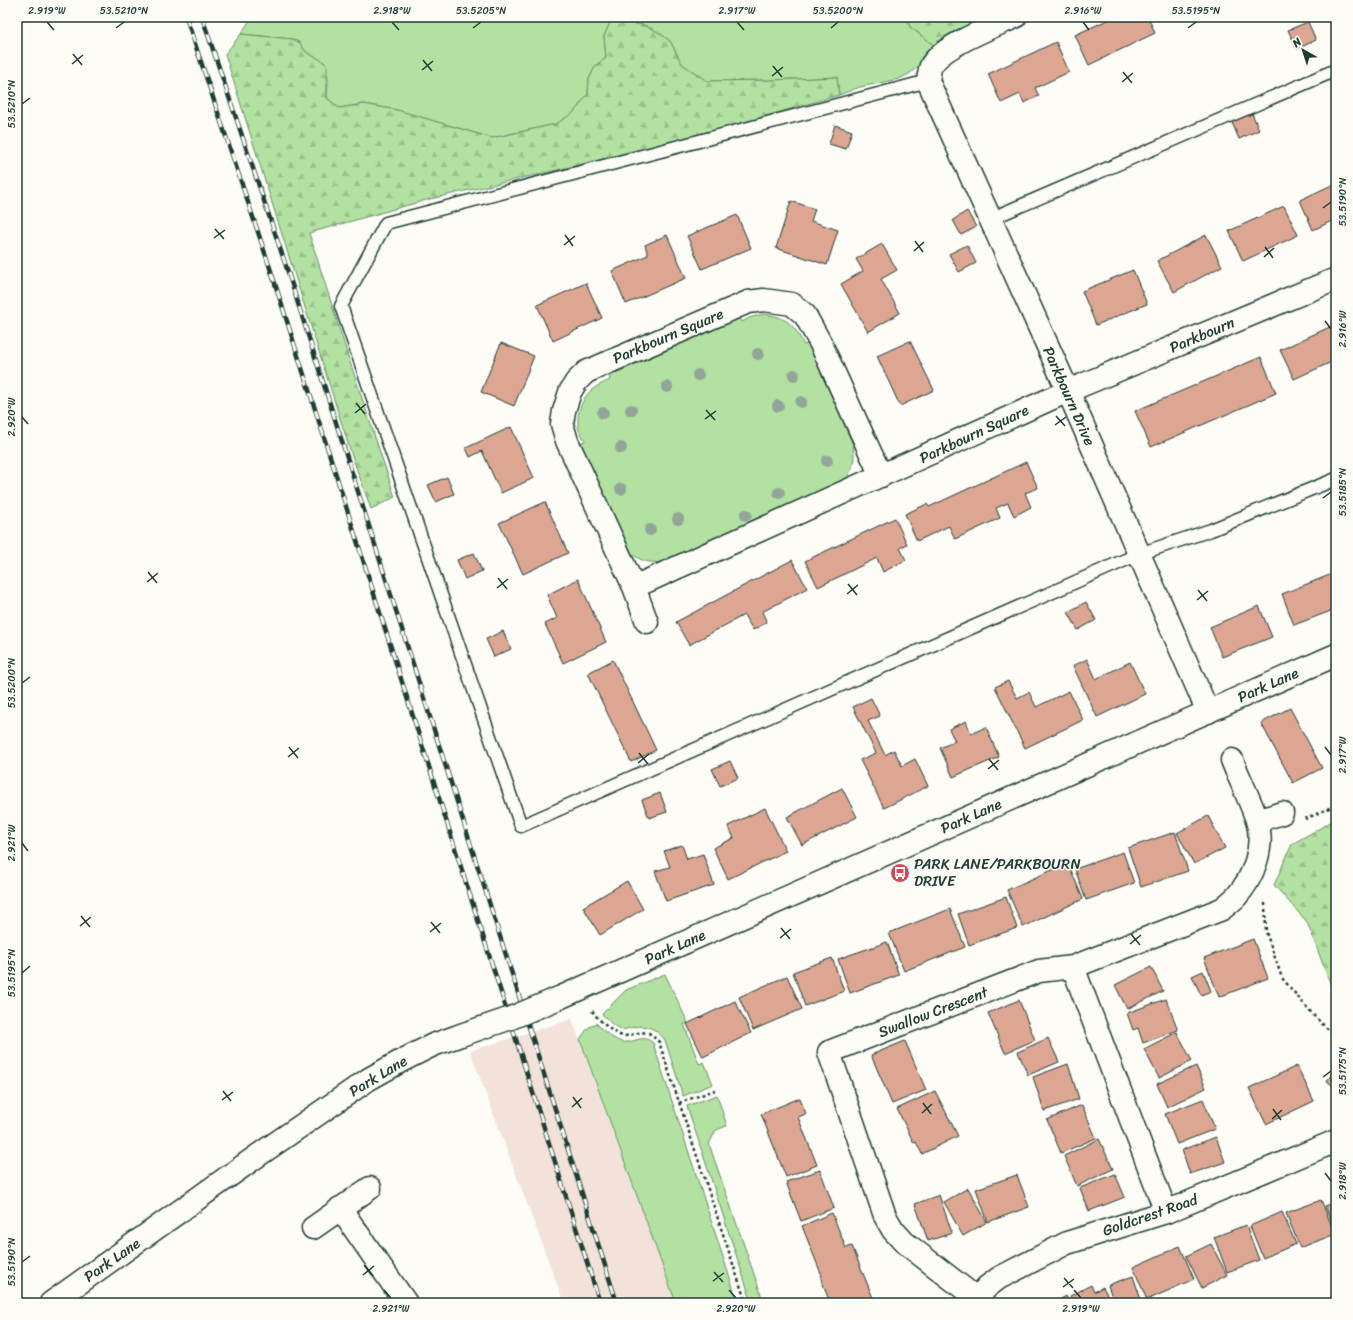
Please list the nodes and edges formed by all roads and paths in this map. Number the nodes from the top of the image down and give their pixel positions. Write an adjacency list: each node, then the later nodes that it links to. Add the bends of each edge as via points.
1 (1015, 17): 3 (street, via 945,51 931,66)
2 (1336, 70): 4 (lane)
3 (928, 81): 4 (street, Parkbourn Drive); 9 (lane, via 386,223 340,306 521,826)
4 (990, 219): 6 (street, Parkbourn Drive)
5 (1336, 279): 6 (street, Parkbourn)
6 (1068, 391): 7 (street, Parkbourn Square); 9 (street, Parkbourn Drive)
7 (881, 476): 10 (street, Parkbourn Square); 10 (street, Parkbourn Square, via 821,344 805,314 792,304 764,300 748,302 586,372 570,392 562,424 567,441)
8 (1336, 479): 9 (lane, via 1211,530)
9 (1139, 554): 13 (street, Parkbourn Drive)
10 (634, 586): 11 (street, Parkbourn Square)
11 (647, 622)
12 (1336, 655): 13 (street, Park Lane)
13 (1208, 712): 20 (street, Park Lane)
14 (1232, 760): 17 (street, Swallow Crescent)
15 (1336, 805): 16 (path)
16 (1291, 817): 17 (street)
17 (1257, 821): 18 (street, Swallow Crescent, via 1258,853)
18 (1254, 868): 19 (street, Swallow Crescent, via 1236,898 1222,909); 21 (path, via 1263,886 1266,932 1282,978)
19 (1072, 967): 27 (street); 29 (street, Swallow Crescent, via 1039,970 829,1052 885,1216 893,1230)
20 (584, 988): 23 (path, via 593,1012 615,1033 623,1036 637,1032 649,1033 659,1042); 30 (street, Park Lane, bridge, via 511,1018 433,1045 369,1079)
21 (1336, 1037)
22 (715, 1090): 23 (path)
23 (680, 1102): 32 (path)
24 (1336, 1141): 27 (street, Goldcrest Road)
25 (370, 1188): 26 (street)
26 (340, 1208): 28 (street); 31 (street)
27 (1166, 1212): 29 (street, Goldcrest Road, via 1067,1243 999,1278)
28 (313, 1228)
29 (975, 1301)
30 (51, 1303)
31 (406, 1303)
32 (746, 1303)

